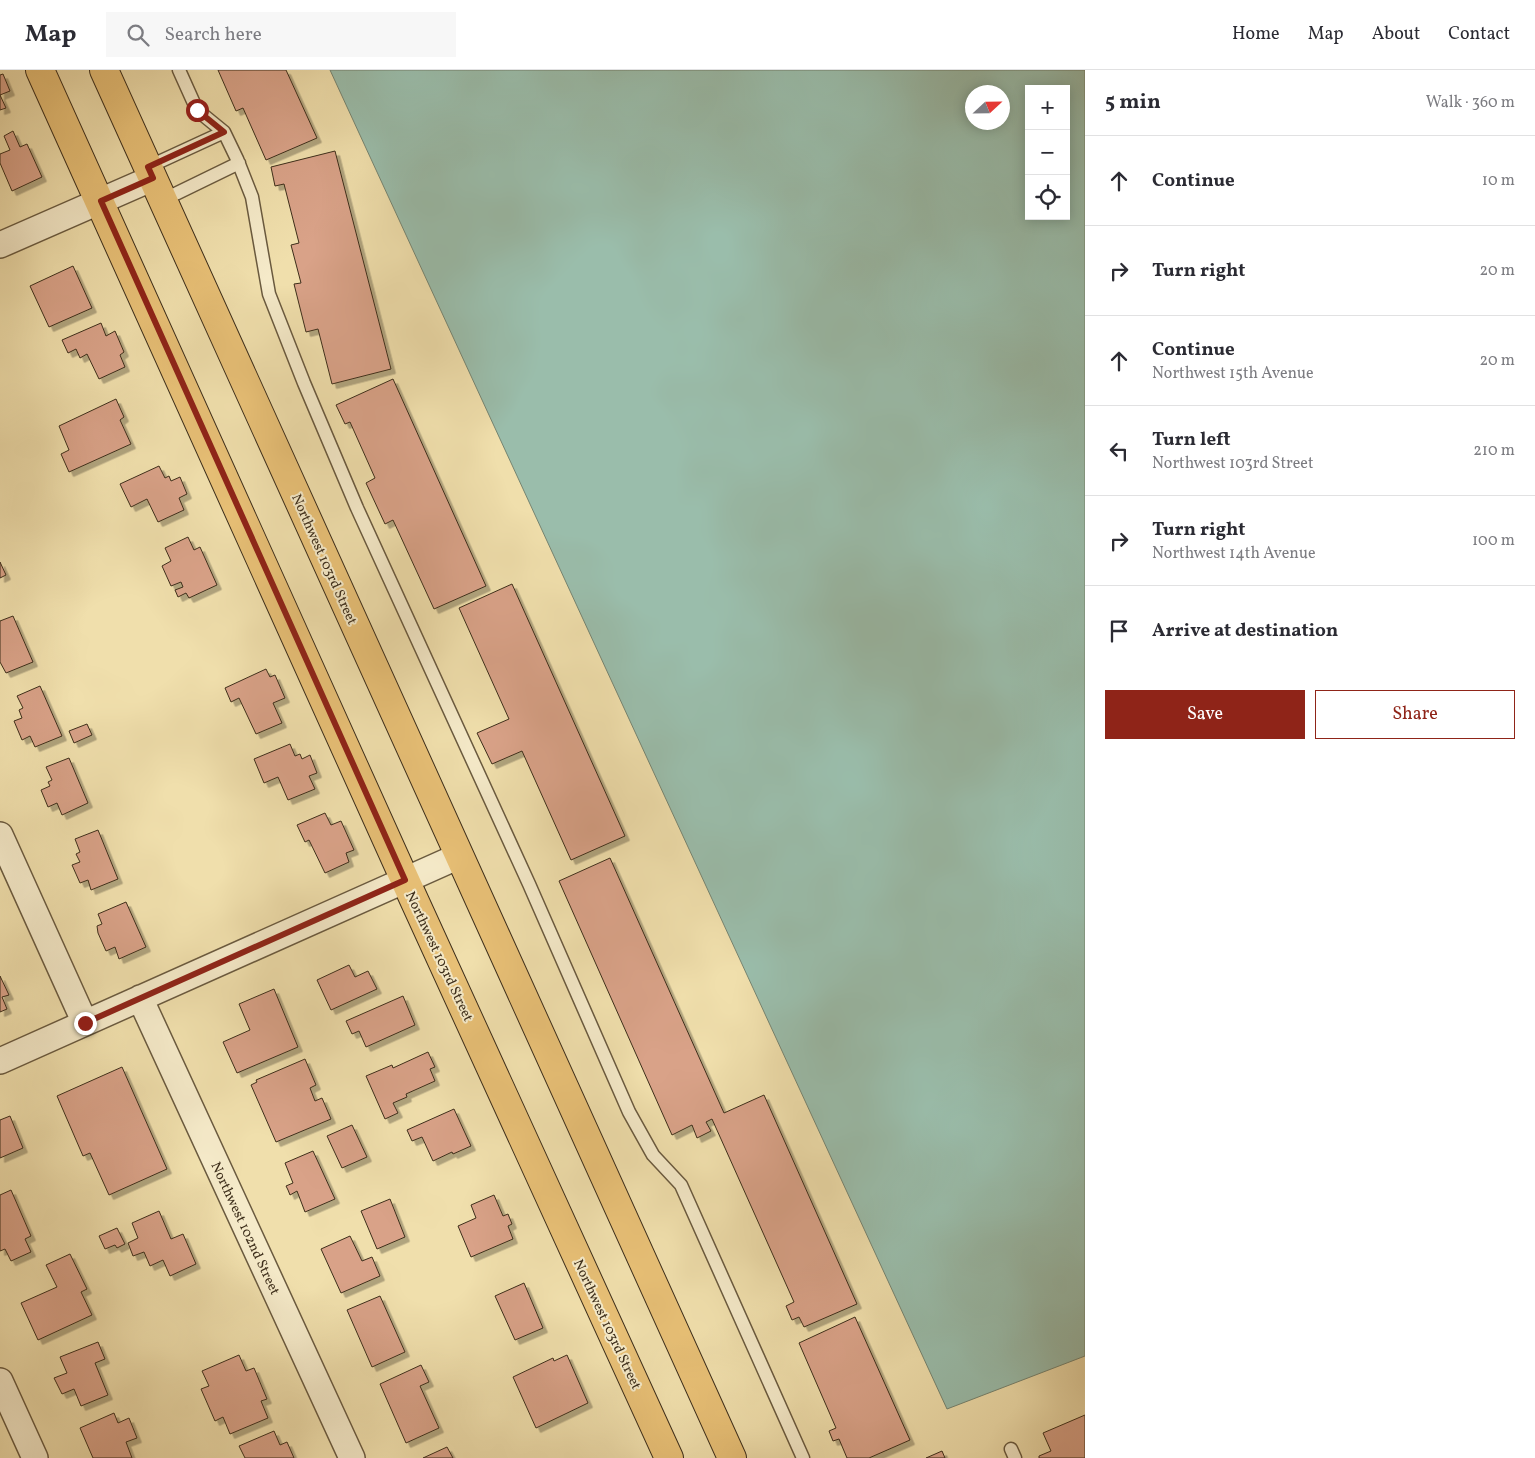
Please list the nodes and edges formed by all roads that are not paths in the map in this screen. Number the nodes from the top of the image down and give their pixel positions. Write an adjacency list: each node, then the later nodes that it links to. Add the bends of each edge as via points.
1 (40, 70): 7 (main road, Northwest 103rd Street)
2 (104, 70): 6 (main road, Northwest 103rd Street)
3 (179, 70): 4 (lane, via 197,110)
4 (224, 132): 5 (lane); 6 (lane)
5 (239, 164): 6 (lane); 20 (lane, via 252,197 269,294 357,508 521,866 629,1112 653,1155 681,1185)
6 (154, 182): 7 (street); 10 (main road, Northwest 103rd Street)
7 (101, 201): 8 (street); 11 (main road, Northwest 103rd Street)
8 (0, 245)
9 (0, 835): 13 (street)
10 (459, 856): 11 (street); 19 (main road, Northwest 103rd Street)
11 (405, 880): 12 (street); 18 (main road, Northwest 103rd Street)
12 (140, 998): 13 (street); 17 (street, Northwest 102nd Street)
13 (85, 1023): 14 (street)
14 (0, 1061)
15 (0, 1381): 16 (street)
16 (35, 1458)
17 (352, 1458)
18 (669, 1458)
19 (732, 1458)
20 (803, 1458)

